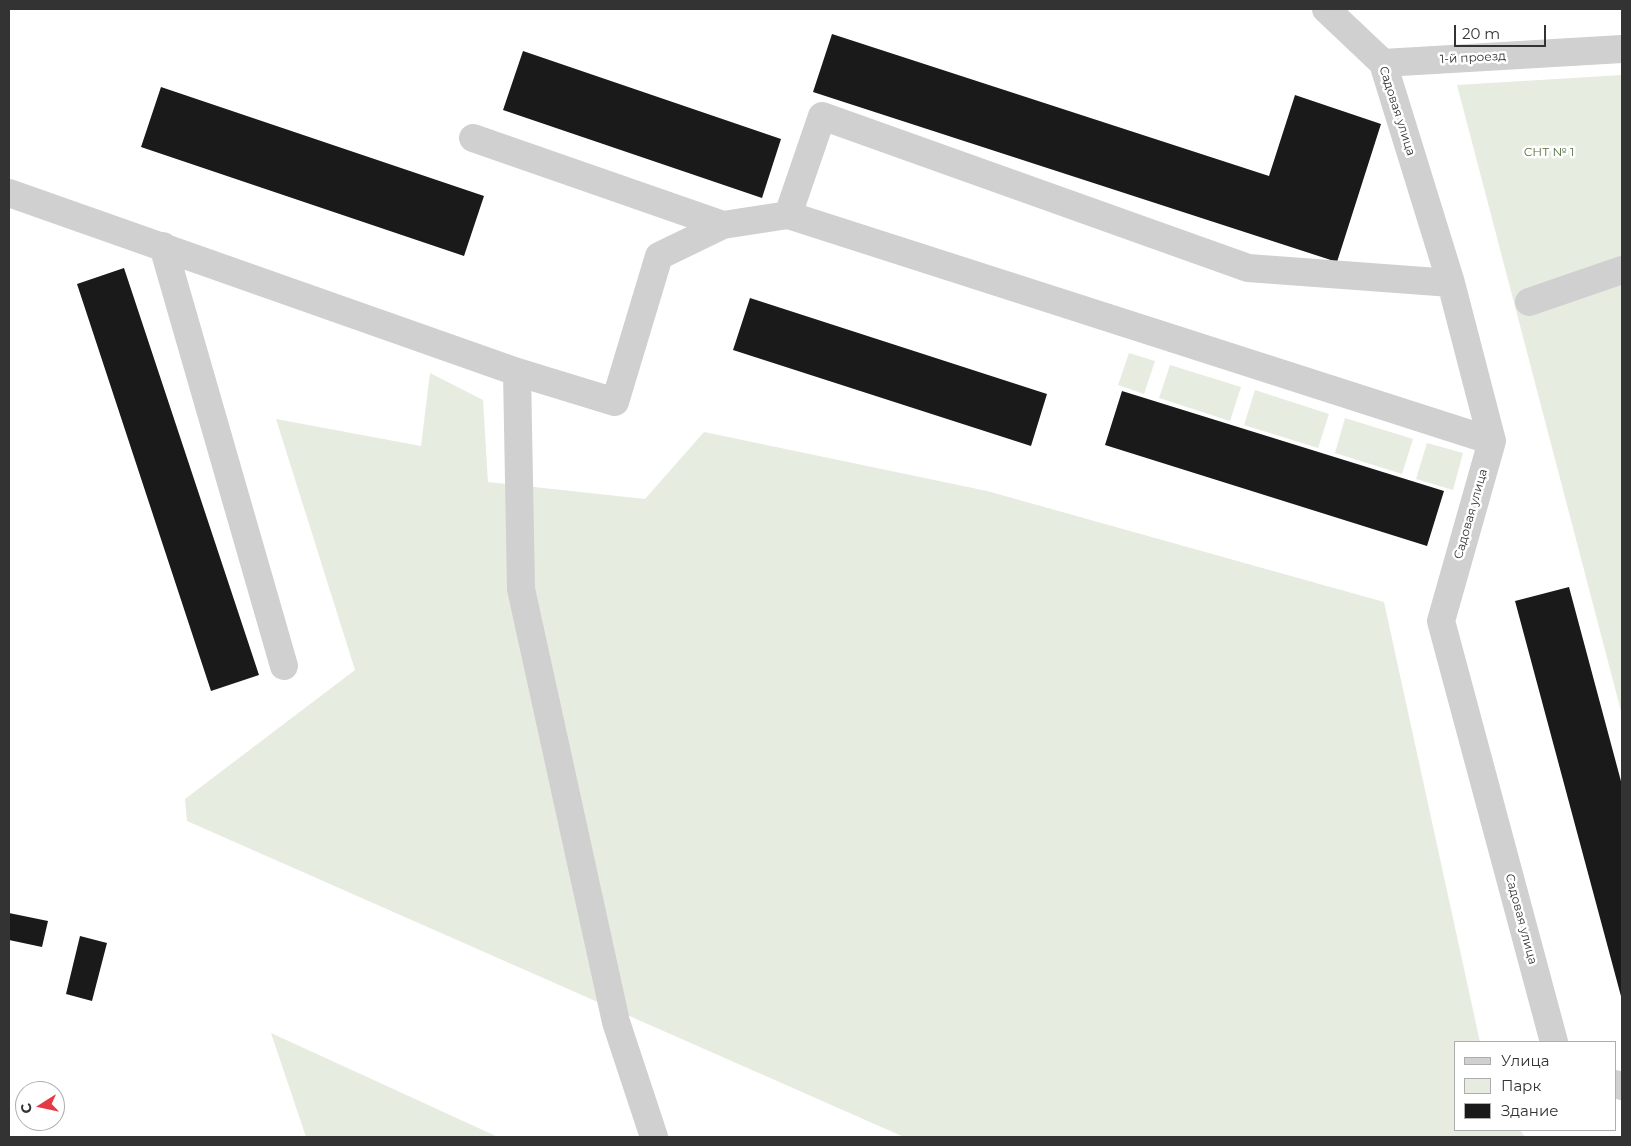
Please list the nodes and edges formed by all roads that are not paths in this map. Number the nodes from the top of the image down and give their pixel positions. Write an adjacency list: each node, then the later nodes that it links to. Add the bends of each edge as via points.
1 (1326, 9): 3 (street, Садовая улица)
2 (1622, 49): 3 (street, 1-й проезд)
3 (1383, 63): 10 (street, Садовая улица)
4 (473, 138): 7 (street)
5 (9, 193): 8 (street)
6 (788, 216): 7 (street); 10 (street, via 822,116 1248,268); 13 (street)
7 (723, 226): 12 (street, via 659,256 615,402)
8 (163, 246): 12 (street); 14 (street)
9 (1622, 270): 11 (street)
10 (1451, 283): 13 (street, Садовая улица)
11 (1529, 302)
12 (517, 372): 16 (street, via 521,588 616,1022)
13 (1492, 441): 15 (street, Садовая улица, via 1441,621)
14 (284, 666)
15 (1554, 1041)
16 (654, 1137)

